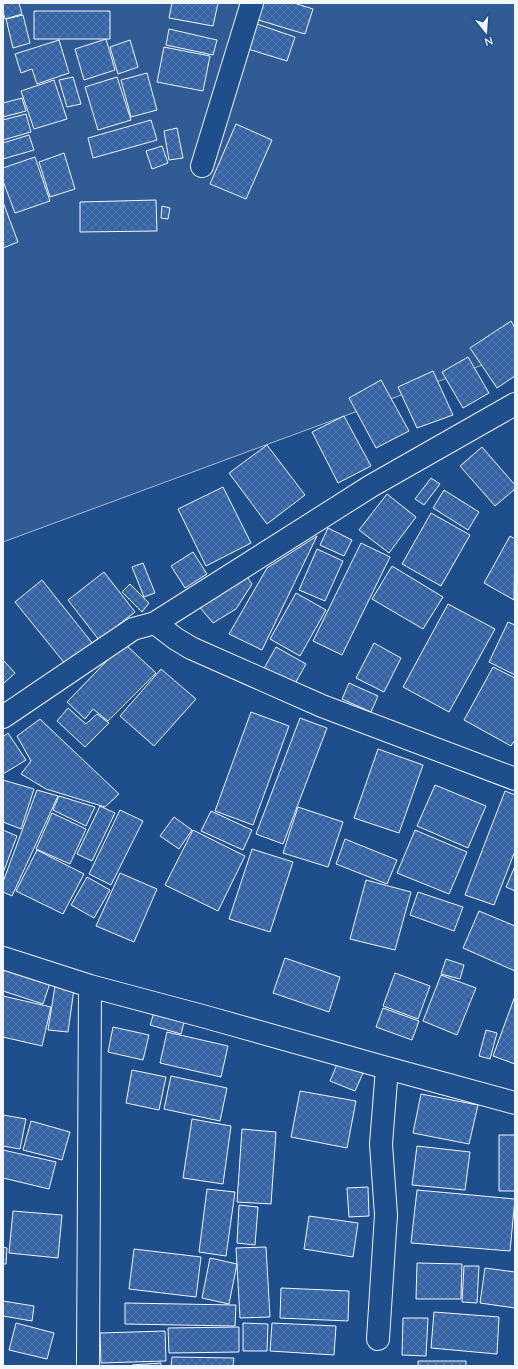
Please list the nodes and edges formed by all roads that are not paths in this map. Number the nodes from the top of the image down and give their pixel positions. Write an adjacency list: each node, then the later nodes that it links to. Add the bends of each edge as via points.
1 (252, 3): 2 (street)
2 (202, 166)
3 (515, 404): 4 (street, via 371,486)
4 (155, 623): 5 (street, via 133,628); 6 (street, via 191,648 322,706)
5 (3, 717)
6 (515, 779)
7 (3, 958): 8 (street)
8 (90, 986): 9 (street); 12 (street)
9 (387, 1068): 10 (street); 11 (street, via 381,1144 386,1215)
10 (515, 1103)
11 (378, 1339)
12 (88, 1366)

